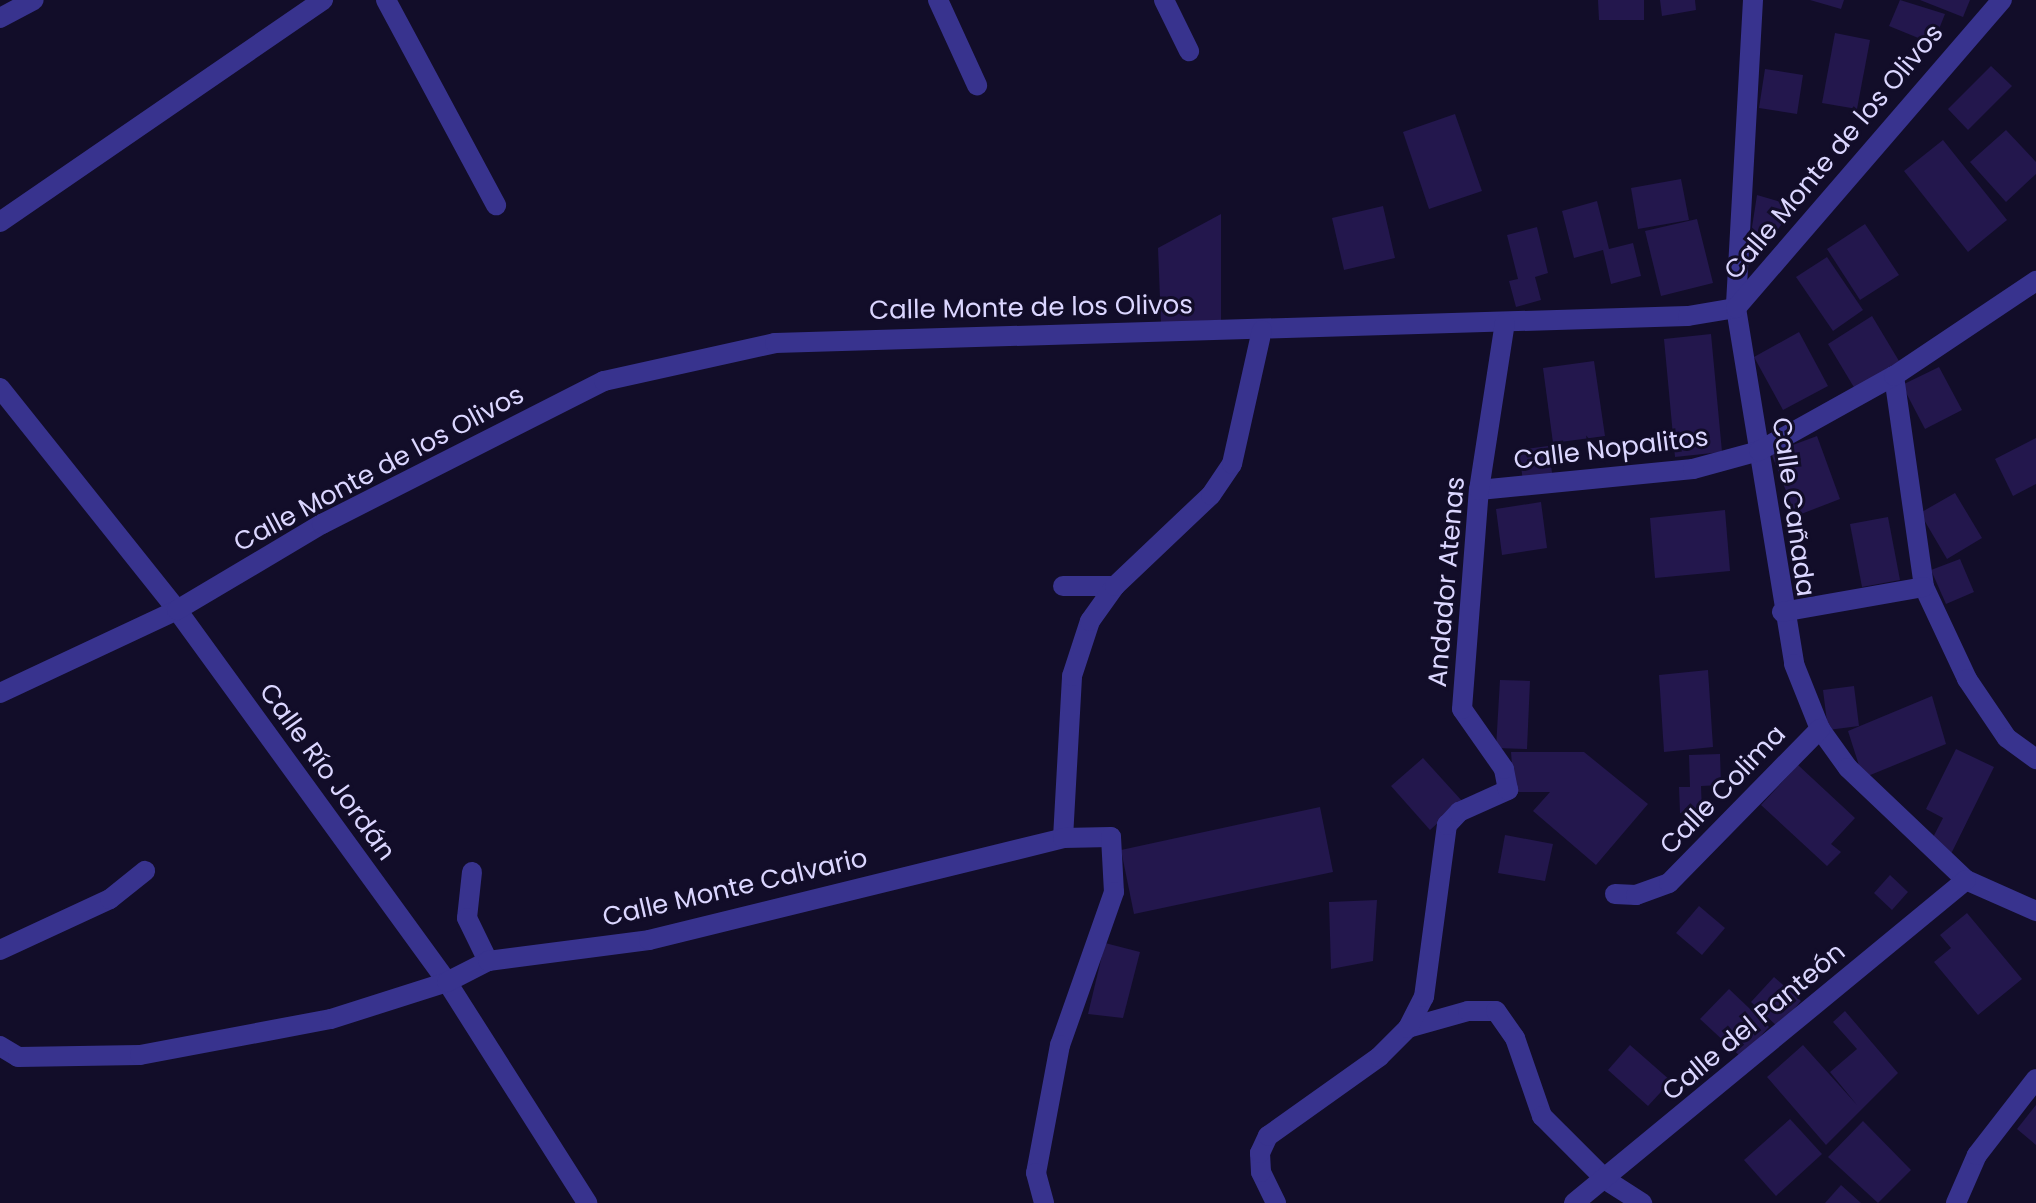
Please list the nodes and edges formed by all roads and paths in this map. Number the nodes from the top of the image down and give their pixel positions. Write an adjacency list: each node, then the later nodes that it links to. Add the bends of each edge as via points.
1 (34, 0): 8 (street)
2 (323, 0): 12 (street)
3 (386, 0): 11 (street)
4 (938, 0): 10 (street)
5 (1164, 0): 9 (street)
6 (1753, 0): 14 (street, Calle Cañada)
7 (2002, 0): 14 (street, Calle Monte de los Olivos)
8 (0, 18)
9 (1189, 51)
10 (977, 85)
11 (496, 205)
12 (0, 222)
13 (2036, 281): 17 (street, Calle Nopalitos)
14 (1736, 308): 15 (street, Calle Monte de los Olivos, via 1688,316); 19 (street, Calle Cañada)
15 (1505, 323): 16 (street, Calle Monte de los Olivos); 20 (street, Andador Atenas)
16 (1262, 330): 22 (street, via 1232,464 1211,495); 24 (street, Calle Monte de los Olivos, via 775,343 604,381 322,524)
17 (1894, 376): 19 (street, Calle Nopalitos); 23 (street)
18 (0, 388): 24 (street, Calle Río Jordán)
19 (1759, 451): 20 (street, Calle Nopalitos, via 1679,471); 25 (street, Calle Cañada)
20 (1479, 490): 38 (street, Andador Atenas, via 1462,709 1509,779 1508,790 1459,812 1447,825 1424,997)
21 (1063, 586): 22 (street)
22 (1115, 586): 29 (street, via 1090,621 1072,676)
23 (1924, 587): 25 (street); 28 (street, via 1967,679 2007,738)
24 (177, 610): 26 (street, Calle Monte de los Olivos); 37 (street, Calle Río Jordán)
25 (1782, 612): 27 (street, Calle Cañada, via 1794,664)
26 (0, 693)
27 (1820, 729): 32 (street, Calle Cañada, via 1848,768); 33 (street, Calle Colima, via 1669,883 1636,895)
28 (2036, 759)
29 (1063, 838): 36 (street, Calle Monte Calvario, via 649,940); 43 (street, Calle Monte Calvario, via 1111,837 1114,892 1060,1045 1036,1173)
30 (145, 871): 35 (street, via 110,899)
31 (472, 872): 36 (street, via 467,918)
32 (1966, 880): 34 (street, Calle Cañada); 41 (street, Calle del Panteón)
33 (1615, 894)
34 (2036, 911)
35 (0, 950)
36 (488, 961): 37 (street, Calle Monte Calvario)
37 (447, 982): 39 (street, Calle Monte Calvario, via 331,1019 140,1055 18,1057); 42 (street, Calle Río Jordán)
38 (1408, 1028): 41 (street, via 1468,1011 1496,1011 1515,1038 1542,1116); 44 (street, via 1379,1057 1268,1136 1260,1153 1261,1172)
39 (0, 1046)
40 (2036, 1079): 47 (street, via 1977,1155)
41 (1606, 1180): 45 (street, Calle del Panteón); 46 (street)
42 (583, 1201)
43 (1044, 1203)
44 (1276, 1203)
45 (1574, 1203)
46 (1642, 1203)
47 (1956, 1203)

